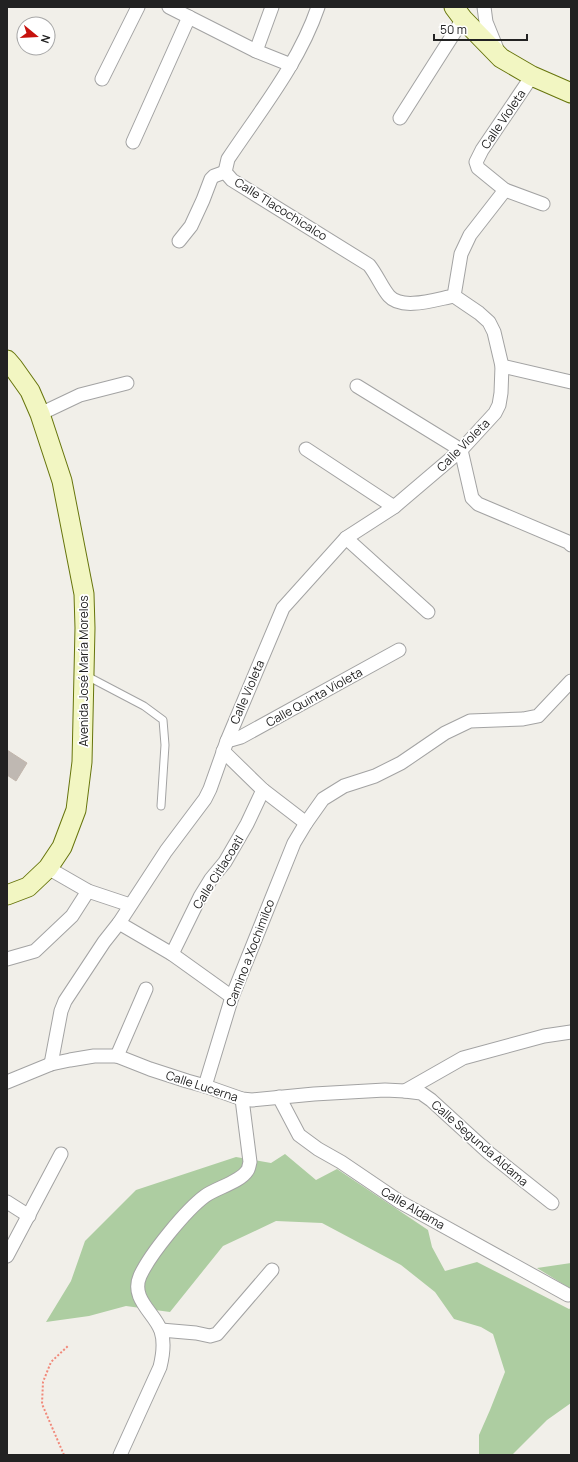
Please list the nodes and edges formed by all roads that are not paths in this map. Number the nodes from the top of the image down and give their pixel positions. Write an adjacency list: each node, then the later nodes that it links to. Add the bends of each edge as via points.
1 (138, 7): 12 (street)
2 (169, 7): 7 (street)
3 (272, 7): 8 (street)
4 (318, 7): 10 (street, Calle Tlacochicalco)
5 (484, 7): 9 (street, via 486,22)
6 (458, 13): 9 (main road); 14 (street)
7 (189, 17): 8 (street); 15 (street)
8 (256, 51): 10 (street)
9 (501, 58): 11 (main road)
10 (290, 65): 16 (street, Calle Tlacochicalco, via 228,159)
11 (532, 76): 13 (main road); 17 (street, Calle Violeta, via 476,162 478,168)
12 (102, 78)
13 (571, 93)
14 (400, 118)
15 (133, 142)
16 (225, 172): 19 (street, via 211,179 191,226); 20 (street, Calle Tlacochicalco, via 232,180 370,265 389,296 397,303 407,304)
17 (505, 190): 18 (street); 20 (street, via 470,234 461,254)
18 (543, 204)
19 (179, 241)
20 (454, 296): 22 (street, Calle Violeta, via 489,322)
21 (7, 360): 26 (main road, Avenida José María Morelos, via 30,391)
22 (502, 366): 23 (street); 28 (street, Calle Violeta, via 499,405 495,413)
23 (571, 382)
24 (127, 383): 26 (street, via 80,395)
25 (357, 386): 28 (street)
26 (40, 414): 34 (main road, Avenida José María Morelos, via 62,481 84,594)
27 (306, 449): 29 (street)
28 (461, 450): 29 (street, Calle Violeta); 31 (street, via 472,498 478,504)
29 (394, 507): 30 (street, Calle Violeta)
30 (346, 538): 32 (street); 36 (street, Calle Violeta, via 283,608)
31 (571, 545)
32 (428, 612)
33 (399, 650): 36 (street, Calle Quinta Violeta)
34 (85, 675): 38 (lane, via 144,706 163,720 165,745); 40 (main road, Avenida José María Morelos, via 82,762 76,810 62,847)
35 (571, 681): 39 (street, Camino a Xochimilco, via 538,716 470,721 444,733 401,763 375,776 344,786 323,799)
36 (225, 746): 37 (street); 43 (street, Calle Violeta, via 205,799)
37 (263, 790): 39 (street); 45 (street, Calle Citlacoatl, via 225,862 200,897)
38 (161, 806)
39 (306, 823): 48 (street, Camino a Xochimilco, via 294,843)
40 (48, 868): 41 (street); 42 (main road, Avenida José María Morelos, via 28,887)
41 (88, 891): 43 (street); 46 (street, via 72,916 35,951)
42 (7, 895)
43 (130, 905): 44 (street, Calle Violeta)
44 (119, 923): 45 (street); 51 (street, Calle Violeta, via 65,1001)
45 (172, 954): 48 (street)
46 (7, 959)
47 (146, 989): 50 (street)
48 (232, 997): 53 (street, Camino a Xochimilco)
49 (571, 1032): 54 (street, via 544,1036 462,1058)
50 (117, 1056): 51 (street, Calle Lucerna, via 94,1056); 53 (street, Calle Lucerna, via 187,1082)
51 (52, 1064): 52 (street, Calle Lucerna)
52 (8, 1083)
53 (205, 1086): 56 (street, Calle Lucerna)
54 (405, 1091): 55 (street, Calle Lucerna, via 385,1090); 59 (street, Calle Segunda Aldama, via 421,1093 431,1100 488,1153)
55 (279, 1098): 56 (street, Calle Lucerna); 63 (street, Calle Aldama, via 299,1135 318,1149 400,1202)
56 (242, 1099): 64 (street, via 250,1162 247,1171 240,1178 205,1196 186,1214 160,1245 140,1277 137,1290 143,1304)
57 (60, 1154): 60 (street)
58 (7, 1202): 60 (street)
59 (552, 1203)
60 (29, 1216): 61 (street)
61 (7, 1256)
62 (272, 1270): 64 (street, via 217,1334 210,1336)
63 (568, 1295)
64 (161, 1330): 65 (street, via 163,1354 160,1367)
65 (120, 1455)

